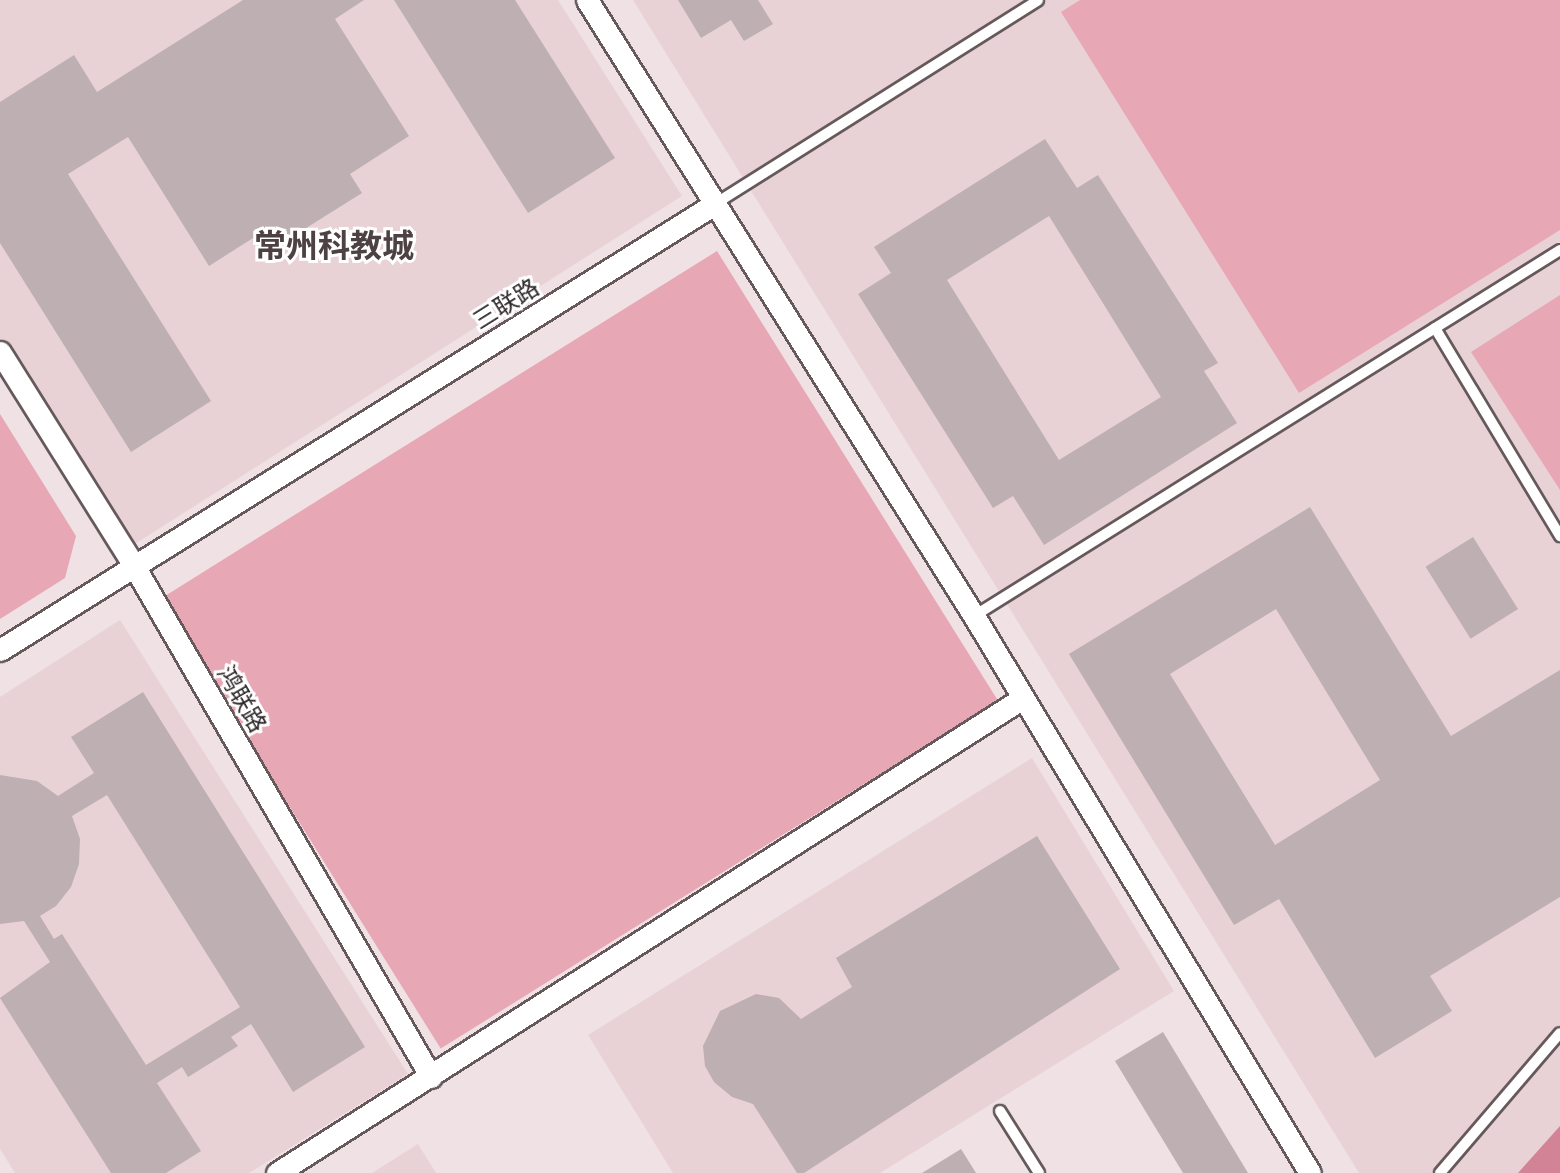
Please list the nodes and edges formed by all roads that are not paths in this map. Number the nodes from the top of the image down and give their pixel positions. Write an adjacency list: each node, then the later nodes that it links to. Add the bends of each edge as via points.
1 (587, 0): 3 (street)
2 (1038, 0): 3 (lane, 三联路)
3 (713, 205): 8 (street, 三联路); 9 (street)
4 (1560, 250): 5 (lane)
5 (1435, 328): 7 (lane); 9 (lane)
6 (0, 352): 8 (street, 鸿联路)
7 (1560, 536)
8 (134, 566): 10 (street, 三联路); 13 (street, 鸿联路)
9 (974, 616): 11 (street)
10 (0, 650)
11 (1023, 698): 13 (street); 17 (street)
12 (1560, 1033): 18 (lane)
13 (431, 1077): 15 (street)
14 (1000, 1111): 16 (lane)
15 (276, 1173)
16 (1039, 1173)
17 (1310, 1173)
18 (1440, 1173)

